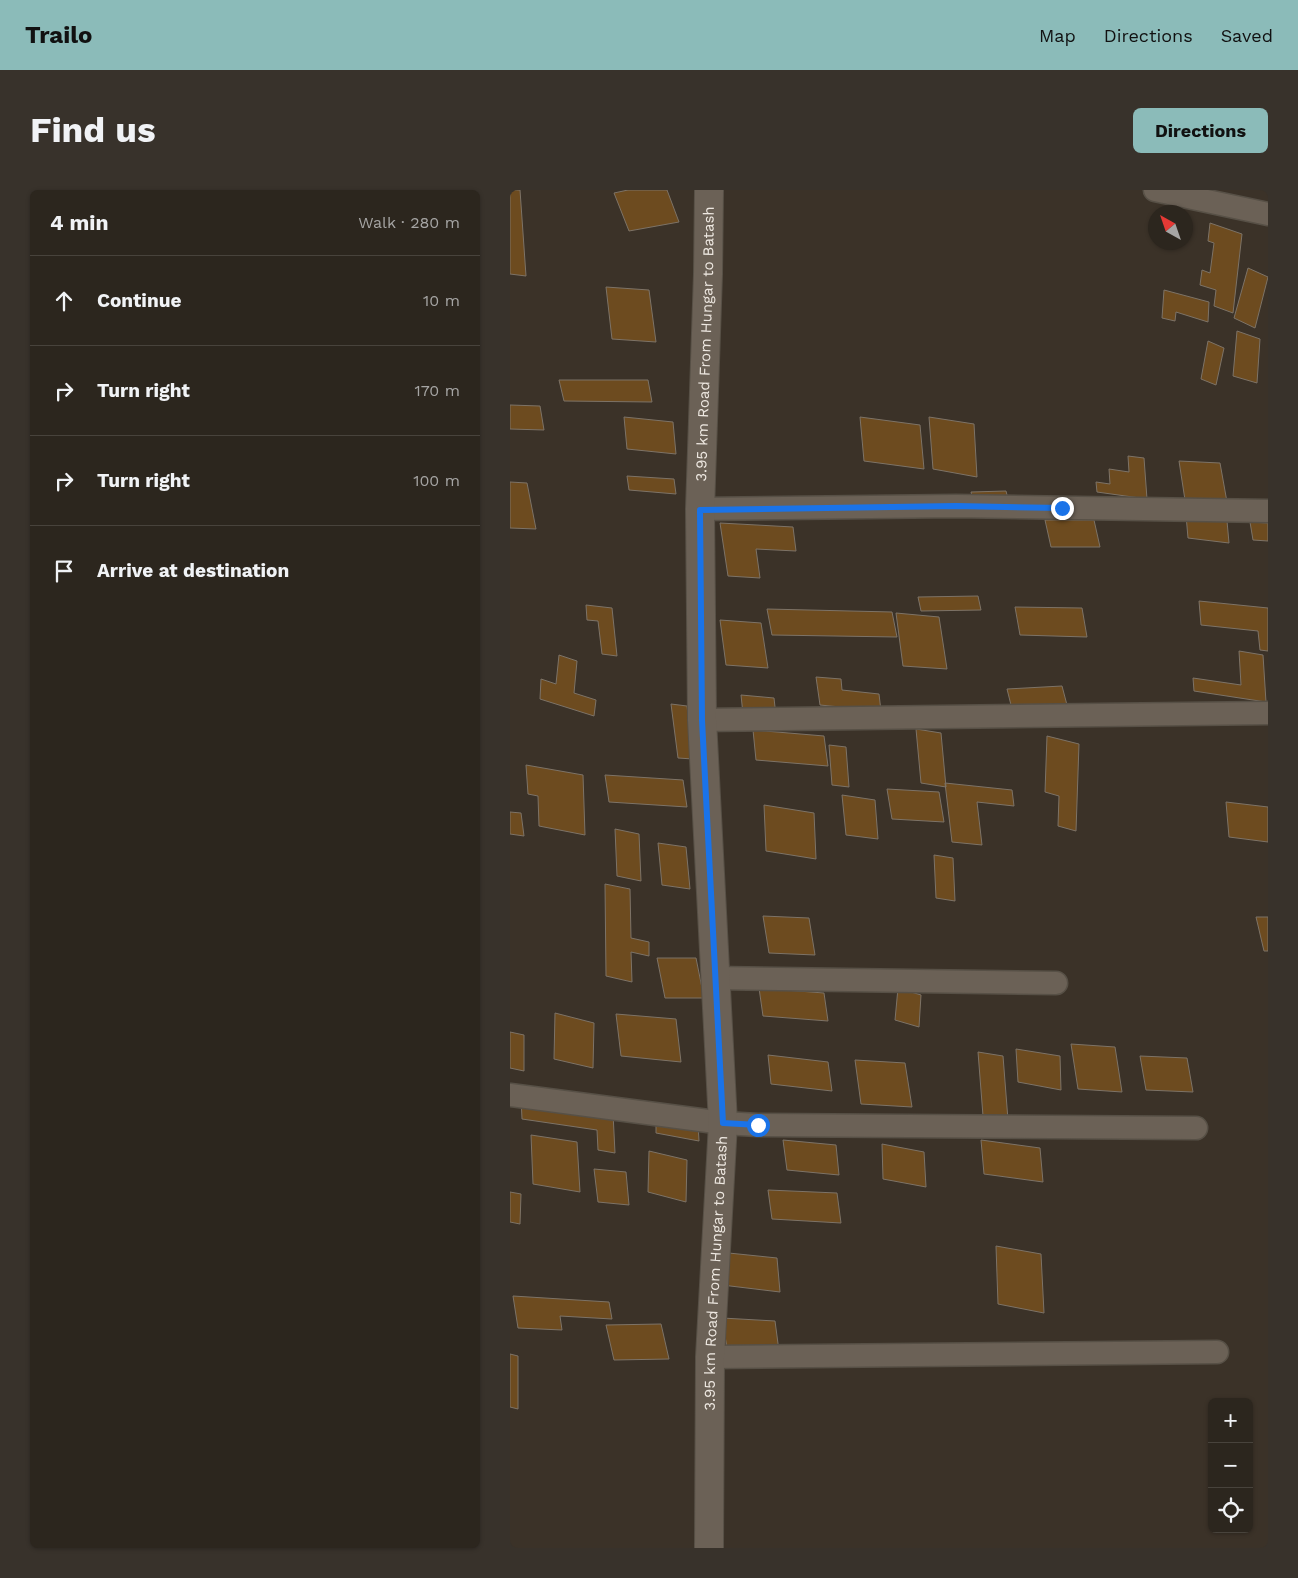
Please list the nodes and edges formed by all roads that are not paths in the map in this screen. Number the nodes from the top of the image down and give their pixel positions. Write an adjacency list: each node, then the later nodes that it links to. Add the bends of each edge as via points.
1 (710, 190): 4 (street, 3.95 km Road From Hungar to Batash)
2 (1155, 190): 3 (street)
3 (1268, 214)
4 (700, 510): 5 (street, via 956,506); 7 (street, 3.95 km Road From Hungar to Batash)
5 (1268, 511)
6 (1268, 713): 7 (street)
7 (702, 720): 8 (street, 3.95 km Road From Hungar to Batash)
8 (715, 978): 9 (street); 11 (street, 3.95 km Road From Hungar to Batash)
9 (1056, 983)
10 (510, 1095): 11 (street)
11 (723, 1123): 12 (street); 14 (street, 3.95 km Road From Hungar to Batash)
12 (1196, 1128)
13 (1217, 1352): 14 (street)
14 (710, 1357): 15 (street, 3.95 km Road From Hungar to Batash)
15 (709, 1548)

